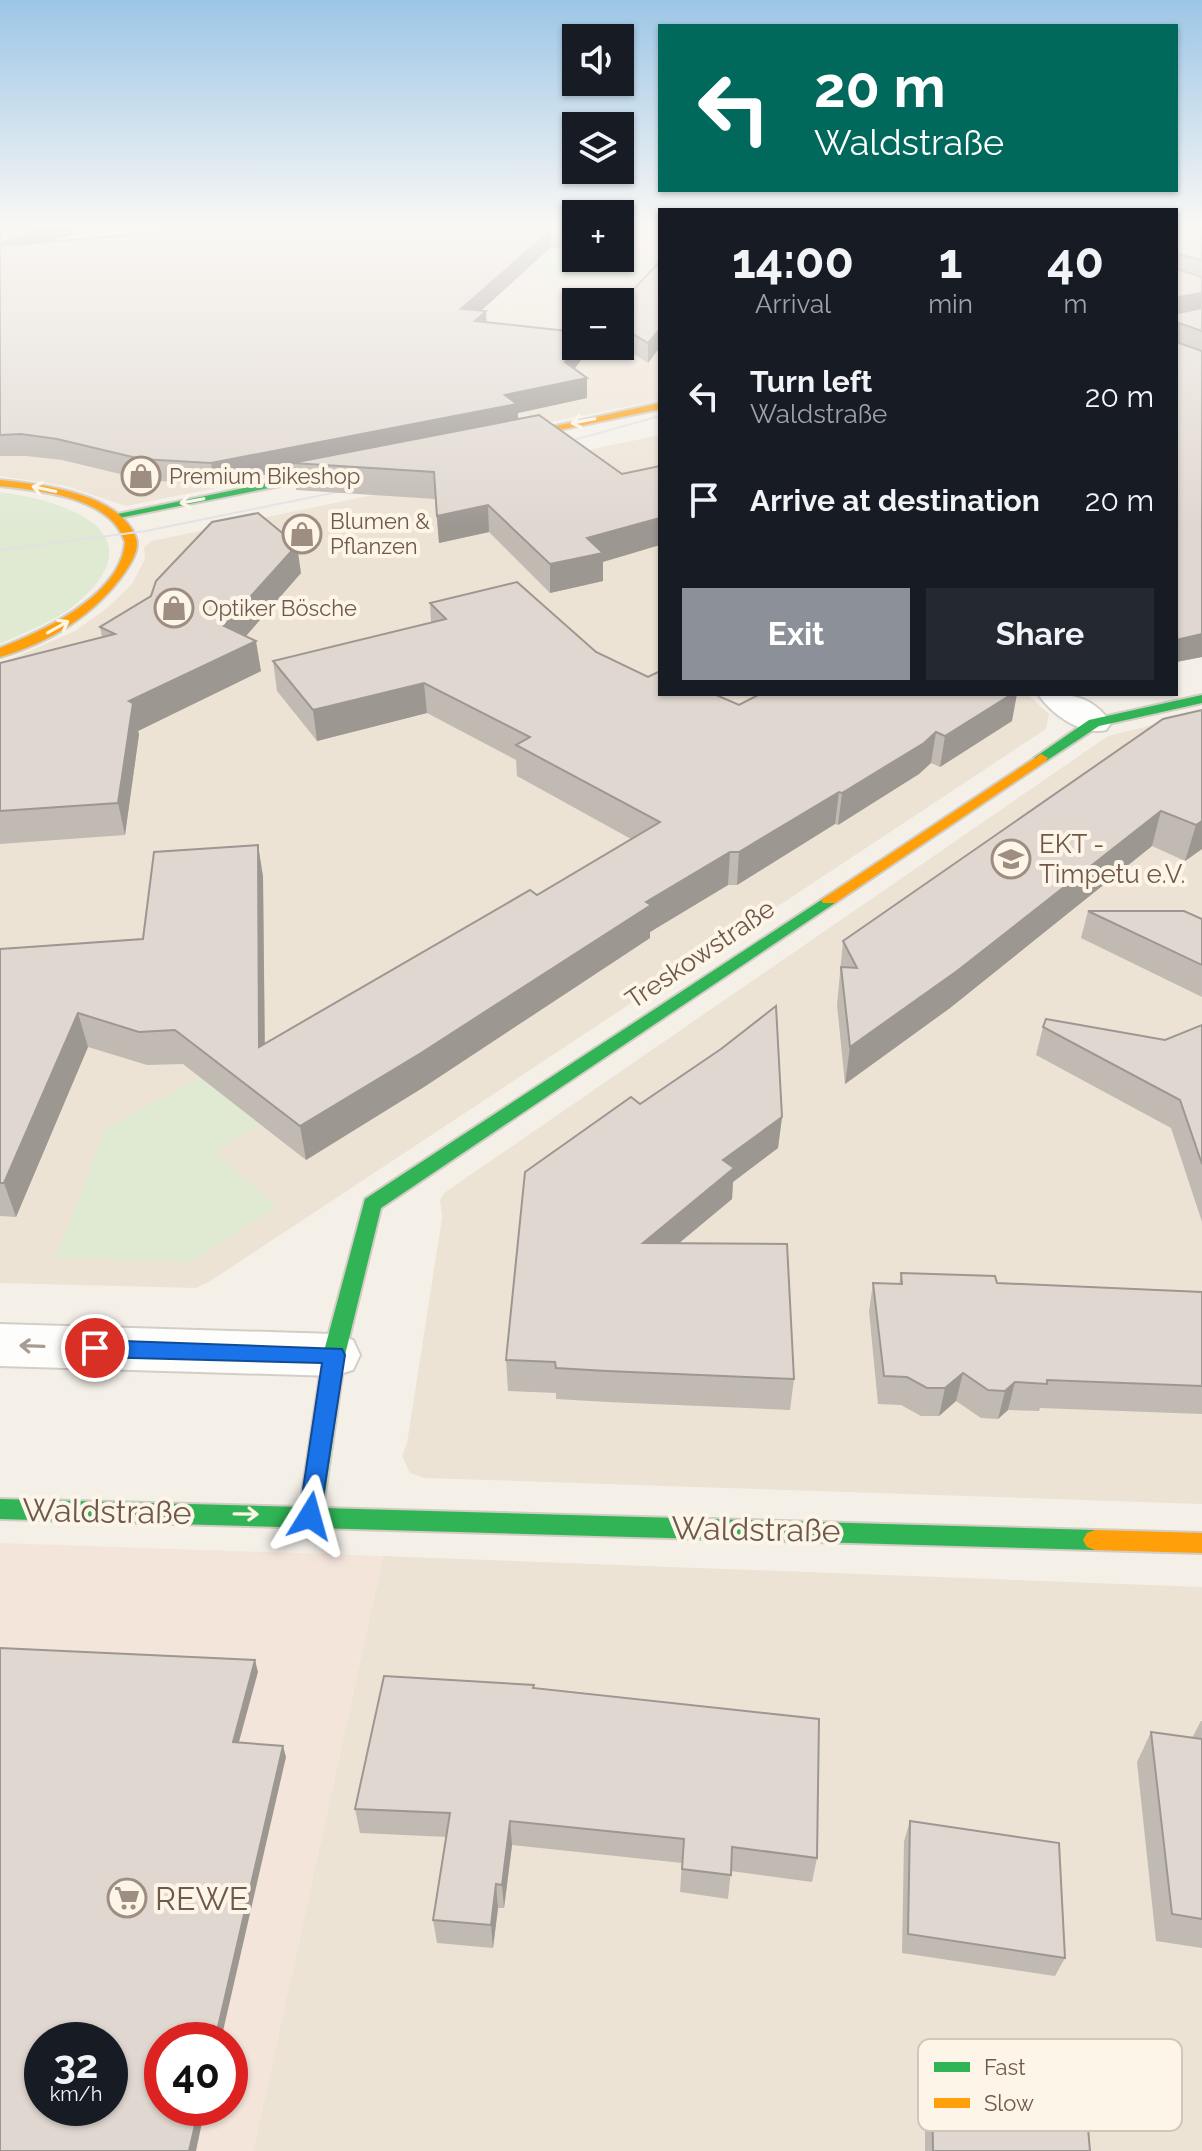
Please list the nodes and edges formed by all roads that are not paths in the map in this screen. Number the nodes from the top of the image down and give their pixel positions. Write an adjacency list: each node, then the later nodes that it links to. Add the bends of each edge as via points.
1 (658, 406): 2 (street, one-way to 2)
2 (476, 444)
3 (374, 465): 5 (street, one-way to 5)
4 (0, 483): 5 (street, one-way to 4, via 66,494)
5 (114, 516): 6 (street, one-way to 5, via 63,625 103,595 137,538)
6 (0, 653)
7 (1057, 696): 9 (street)
8 (1202, 699): 9 (street, Treskowstraße)
9 (1094, 723): 11 (street, Treskowstraße, via 372,1204)
10 (0, 1345): 11 (street, one-way to 10)
11 (334, 1355): 13 (street)
12 (0, 1509): 13 (street, Waldstraße, one-way to 13)
13 (310, 1516): 14 (street, Waldstraße)
14 (1202, 1543)

